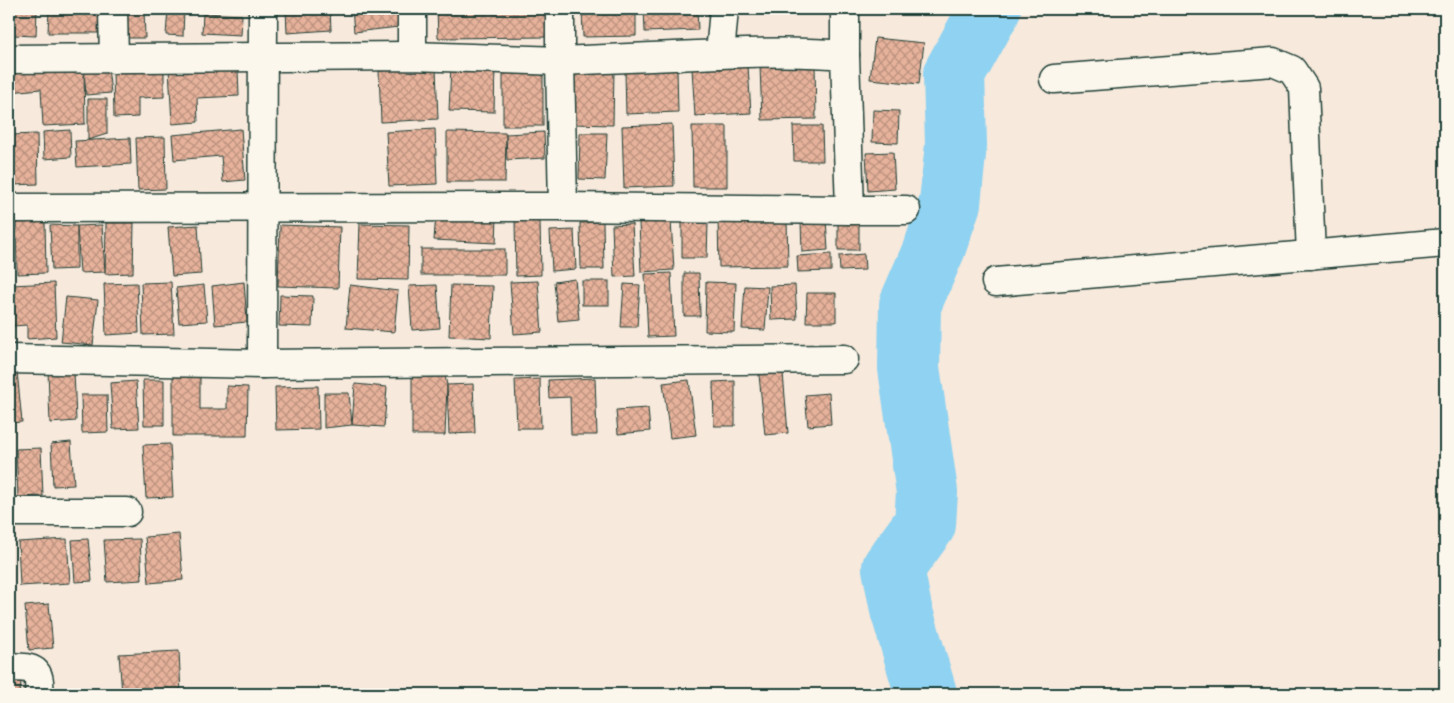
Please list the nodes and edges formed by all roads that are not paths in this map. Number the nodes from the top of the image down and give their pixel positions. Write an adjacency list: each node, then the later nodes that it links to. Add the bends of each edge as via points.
1 (113, 9): 11 (street)
2 (263, 9): 10 (street)
3 (412, 9): 9 (street)
4 (560, 9): 13 (street)
5 (724, 9): 7 (street)
6 (845, 9): 8 (street)
7 (720, 54): 8 (street, via 824,52); 13 (street)
8 (845, 55): 18 (street)
9 (412, 56): 10 (street); 13 (street)
10 (263, 57): 11 (street); 15 (street)
11 (114, 58): 12 (street)
12 (9, 59)
13 (560, 61): 16 (street)
14 (1054, 79): 21 (street, via 1273,62 1292,70 1304,88)
15 (262, 207): 16 (street); 17 (street); 25 (street)
16 (563, 207): 18 (street)
17 (9, 208)
18 (850, 210): 19 (street)
19 (906, 210)
20 (1445, 243): 21 (street)
21 (1311, 255): 22 (street)
22 (996, 282)
23 (9, 359): 25 (street)
24 (844, 359): 25 (street)
25 (262, 364)
26 (9, 512): 27 (street)
27 (127, 512)
28 (9, 666): 29 (street, via 32,669 40,682)
29 (39, 694)

